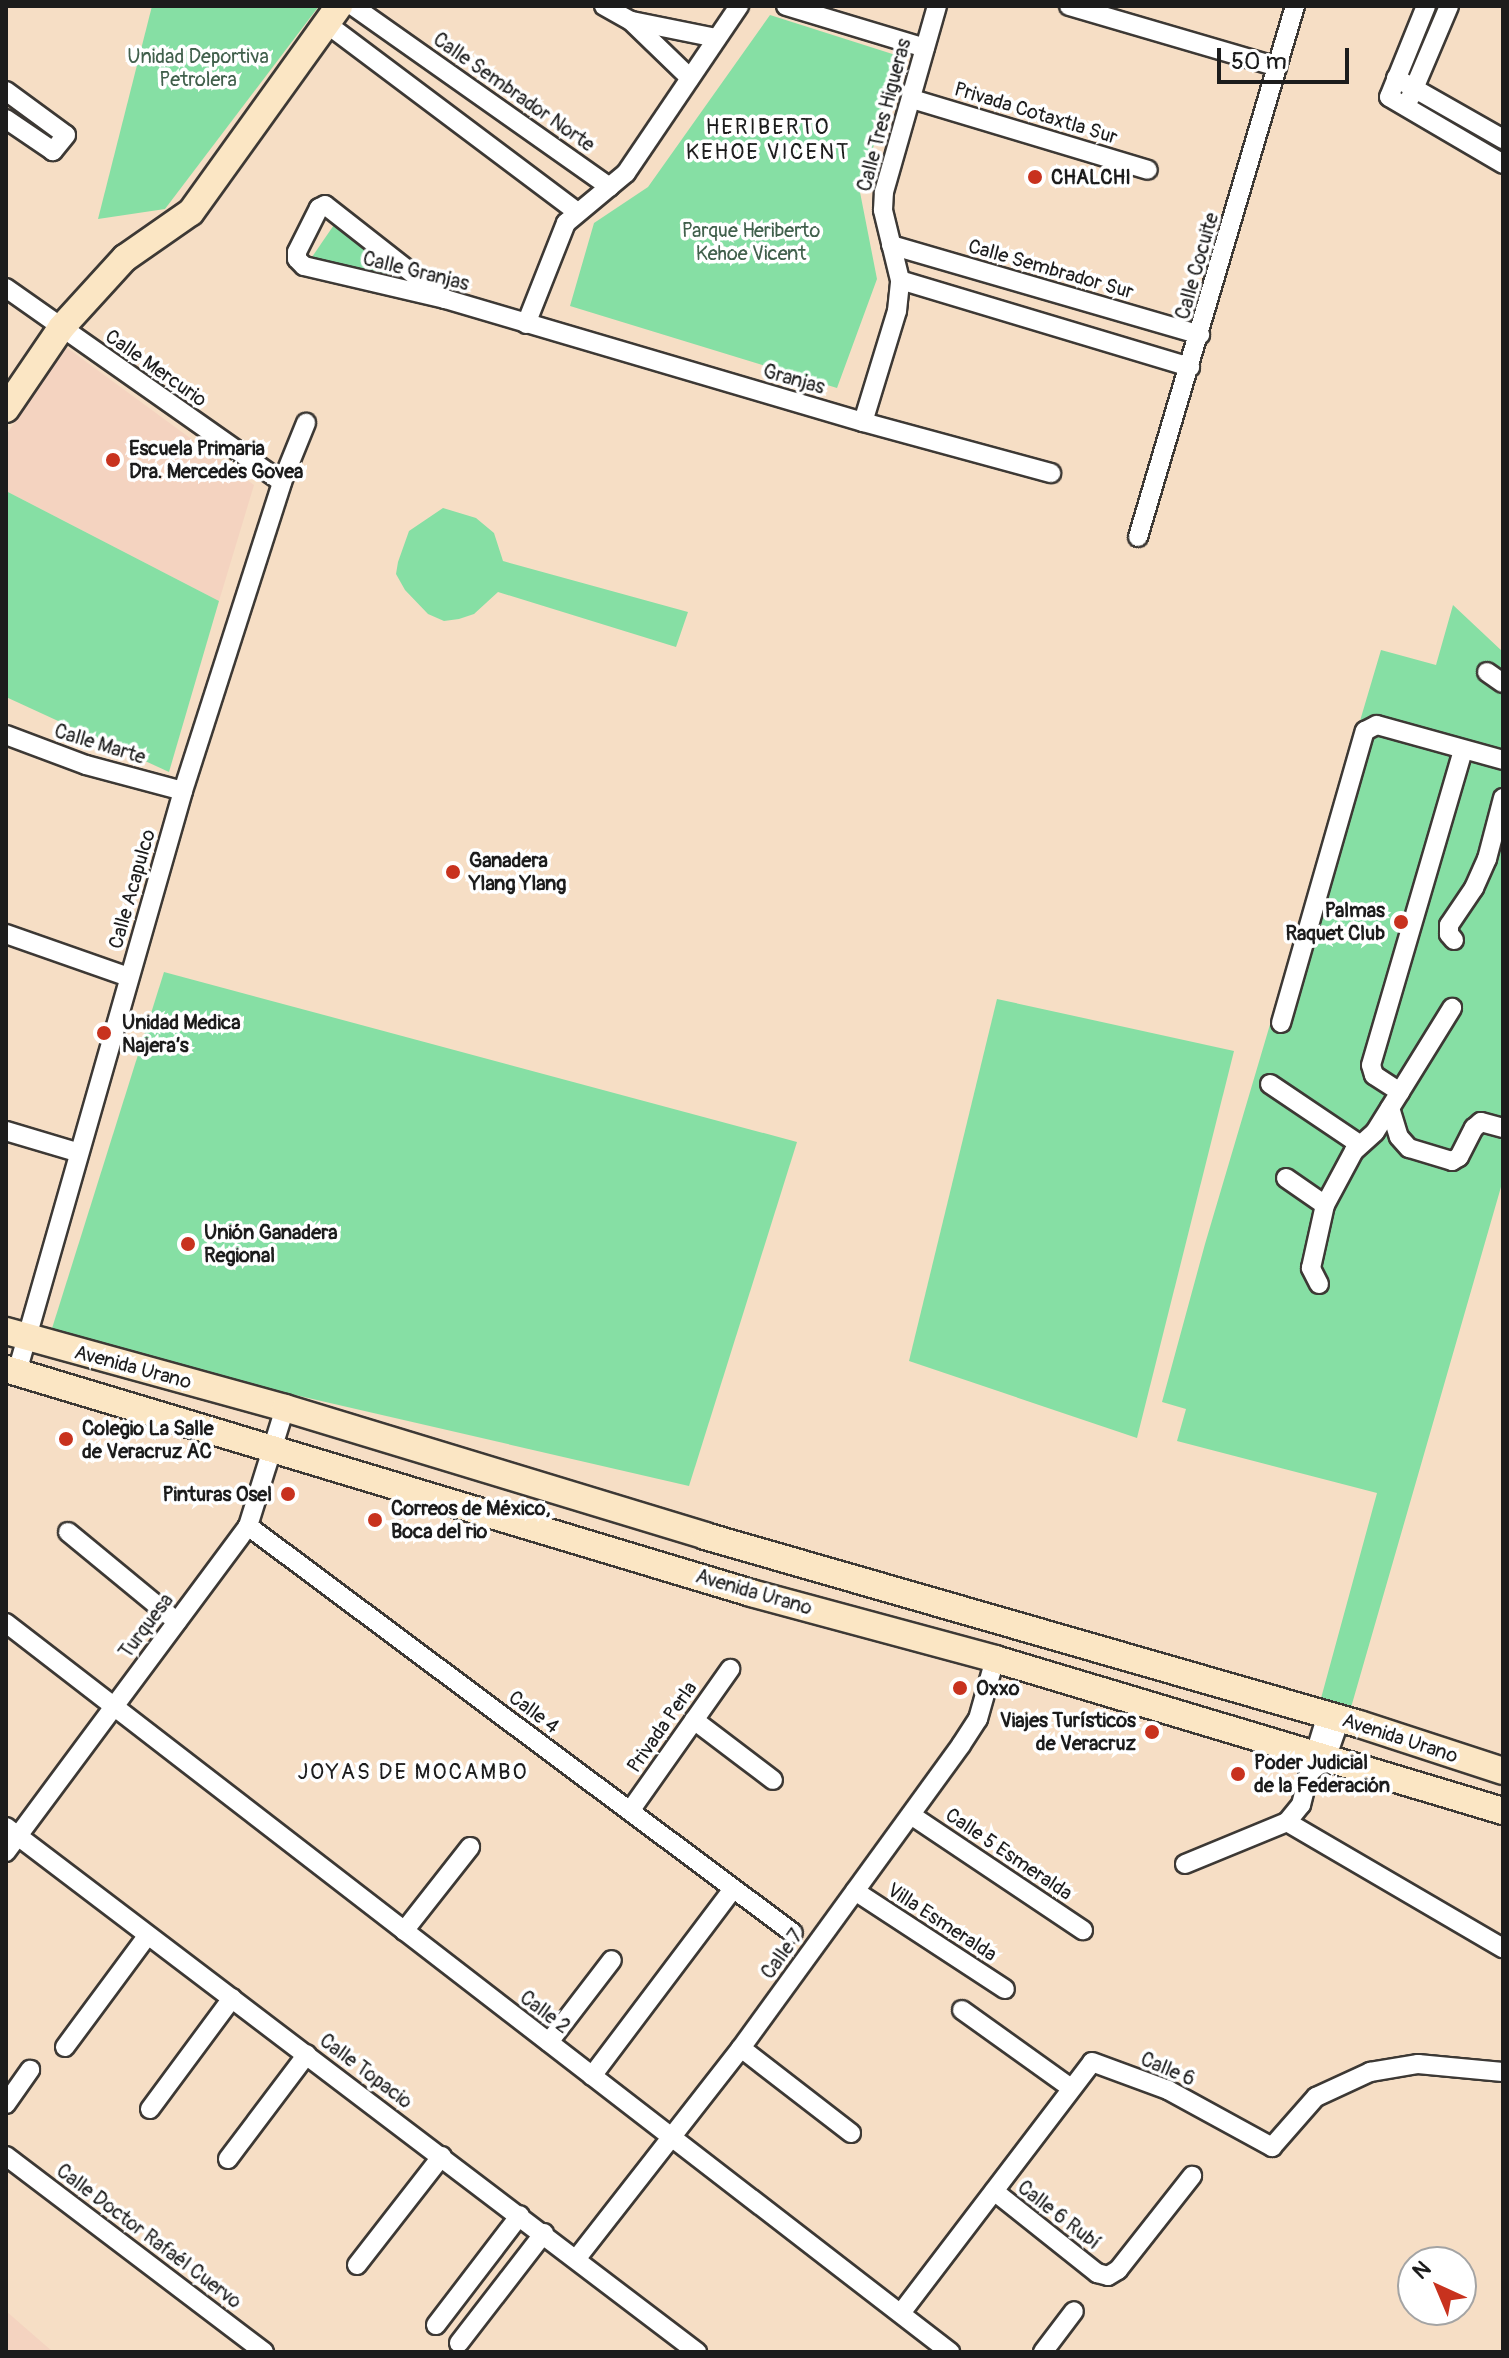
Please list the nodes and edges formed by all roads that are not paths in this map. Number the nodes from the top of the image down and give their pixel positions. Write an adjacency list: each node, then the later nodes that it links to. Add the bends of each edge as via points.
1 (353, 6): 17 (street, Calle Sembrador Norte)
2 (604, 6): 11 (street)
3 (739, 6): 12 (street)
4 (786, 6): 13 (street)
5 (937, 6): 13 (street, Calle Tres Higueras)
6 (1069, 6): 14 (street)
7 (1295, 6): 14 (street, Calle Cocuite)
8 (1426, 6): 16 (street)
9 (1449, 6): 18 (street)
10 (333, 15): 22 (street); 34 (main road, via 191,212 136,247)
11 (631, 21): 12 (street); 15 (street)
12 (716, 38): 15 (street)
13 (925, 48): 20 (street, Calle Tres Higueras)
14 (1277, 67): 35 (street, Calle Cocuite)
15 (690, 78): 27 (street, via 626,173)
16 (1396, 78): 18 (street); 21 (street, via 1389,97)
17 (470, 88): 22 (street); 27 (street, Calle Sembrador Norte)
18 (1414, 88): 21 (street); 24 (street)
19 (6, 91): 23 (street, via 66,135 53,151)
20 (912, 99): 26 (street, Privada Cotaxtla Sur); 29 (street, Calle Tres Higueras, via 882,202)
21 (1407, 108): 25 (street)
22 (448, 114): 28 (street)
23 (6, 119)
24 (1503, 139)
25 (1503, 164)
26 (1148, 170)
27 (610, 187): 28 (street)
28 (577, 212): 33 (street, via 561,232)
29 (891, 245): 30 (street, Calle Tres Higueras); 35 (street, Calle Sembrador Sur)
30 (900, 280): 36 (street); 38 (street, Calle Tres Higueras, via 897,311)
31 (6, 288): 34 (street, Calle Mercurio)
32 (445, 299): 32 (street, Calle Granjas, via 325,205 319,208 297,252 304,266); 33 (street, Calle Granjas)
33 (526, 324): 38 (street, Granjas)
34 (61, 328): 37 (main road); 41 (street, Calle Mercurio)
35 (1200, 335): 36 (street, Calle Cocuite)
36 (1190, 367): 42 (street, Calle Cocuite)
37 (6, 409)
38 (863, 422): 40 (street, Granjas)
39 (306, 423): 41 (street, Calle Acapulco)
40 (1051, 473)
41 (282, 482): 48 (street, Calle Acapulco)
42 (1138, 537)
43 (1487, 672): 44 (street)
44 (1503, 683)
45 (6, 735): 48 (street, Calle Marte, via 86,765)
46 (1463, 751): 47 (street); 54 (street, via 1377,725 1365,731); 56 (street, via 1371,1065 1374,1075)
47 (1503, 760)
48 (183, 791): 52 (street, Calle Acapulco)
49 (1503, 798): 51 (street, via 1487,859 1449,925)
50 (6, 934): 52 (street)
51 (1454, 940)
52 (129, 977): 63 (street, Calle Acapulco)
53 (1452, 1008): 56 (street)
54 (1281, 1023)
55 (1270, 1084): 62 (street)
56 (1400, 1092): 57 (street)
57 (1390, 1108): 60 (street); 61 (street)
58 (1503, 1128): 61 (street, via 1481,1122 1452,1161 1409,1148)
59 (6, 1131): 63 (street)
60 (1375, 1132): 61 (street); 62 (street)
61 (1399, 1137)
62 (1359, 1144): 65 (street)
63 (77, 1152): 67 (street, Calle Acapulco)
64 (1286, 1178): 65 (street)
65 (1325, 1205): 66 (street, via 1312,1248 1311,1268)
66 (1319, 1284)
67 (15, 1334): 68 (street, Calle Acapulco); 69 (main road, Avenida Urano)
68 (11, 1370): 70 (main road, Avenida Urano)
69 (285, 1408): 70 (street, Turquesa); 76 (main road, Avenida Urano)
70 (273, 1448): 71 (street, Turquesa); 75 (main road, Avenida Urano, via 751,1593)
71 (248, 1526): 73 (street, Turquesa); 85 (street, Calle 4)
72 (68, 1532): 73 (street)
73 (177, 1622): 79 (street, Turquesa)
74 (6, 1623): 79 (street, Calle 2)
75 (995, 1659): 78 (main road, Avenida Urano); 87 (street, Calle 7, via 978,1719)
76 (1143, 1662): 78 (main road); 80 (main road, Avenida Urano)
77 (730, 1669): 81 (street, Privada Perla)
78 (1133, 1702): 82 (main road, Avenida Urano)
79 (112, 1707): 89 (street, Turquesa); 96 (street, Calle 2)
80 (1333, 1717): 82 (street); 83 (main road, Avenida Urano)
81 (694, 1720): 84 (street); 85 (street, Privada Perla)
82 (1316, 1762): 86 (main road, Avenida Urano); 88 (street, via 1301,1805)
83 (1503, 1771)
84 (773, 1780)
85 (630, 1811): 93 (street, Calle 4)
86 (1503, 1811)
87 (911, 1815): 94 (street, Calle 7); 95 (street, Calle 5 Esmeralda)
88 (1287, 1822): 92 (street); 99 (street)
89 (12, 1832): 91 (street, Turquesa); 98 (street, Calle Topacio)
90 (470, 1847): 96 (street)
91 (6, 1852)
92 (1185, 1864)
93 (733, 1889): 97 (street, Calle 4); 110 (street)
94 (855, 1891): 101 (street, Villa Esmeralda); 106 (street, Calle 7)
95 (1083, 1930)
96 (404, 1931): 104 (street, Calle 2)
97 (793, 1933)
98 (148, 1935): 102 (street, Calle Topacio); 105 (street)
99 (1503, 1948)
100 (612, 1960): 104 (street)
101 (1005, 1989)
102 (232, 1998): 107 (street, Calle Topacio); 113 (street)
103 (962, 2010): 111 (street)
104 (549, 2042): 110 (street, Calle 2)
105 (65, 2047)
106 (741, 2048): 114 (street); 115 (street, Calle 7)
107 (307, 2054): 117 (street, Calle Topacio); 118 (street)
108 (30, 2070): 112 (street)
109 (1503, 2072): 111 (street, Calle 6, via 1418,2064 1370,2072 1316,2097 1272,2147 1168,2090 1092,2062)
110 (592, 2076): 115 (street, Calle 2)
111 (1071, 2088): 120 (street, Calle 6)
112 (6, 2104)
113 (150, 2109)
114 (851, 2133)
115 (670, 2138): 123 (street, Calle 7); 126 (street, Calle 2)
116 (6, 2156): 129 (street, Calle Doctor Rafaél Cuervo)
117 (442, 2156): 121 (street, Calle Topacio); 124 (street)
118 (228, 2159)
119 (1192, 2176): 120 (street, Calle 6 Rubí, via 1108,2276 1097,2273)
120 (994, 2191): 126 (street, Calle 6)
121 (520, 2215): 122 (street, Calle Topacio); 127 (street)
122 (544, 2233): 123 (street, Calle Topacio); 128 (street)
123 (577, 2258): 130 (street, Calle Topacio)
124 (357, 2265)
125 (1074, 2311): 132 (street)
126 (901, 2313): 131 (street, Calle 2)
127 (436, 2325)
128 (459, 2343)
129 (264, 2352)
130 (697, 2352)
131 (950, 2352)
132 (1043, 2352)

